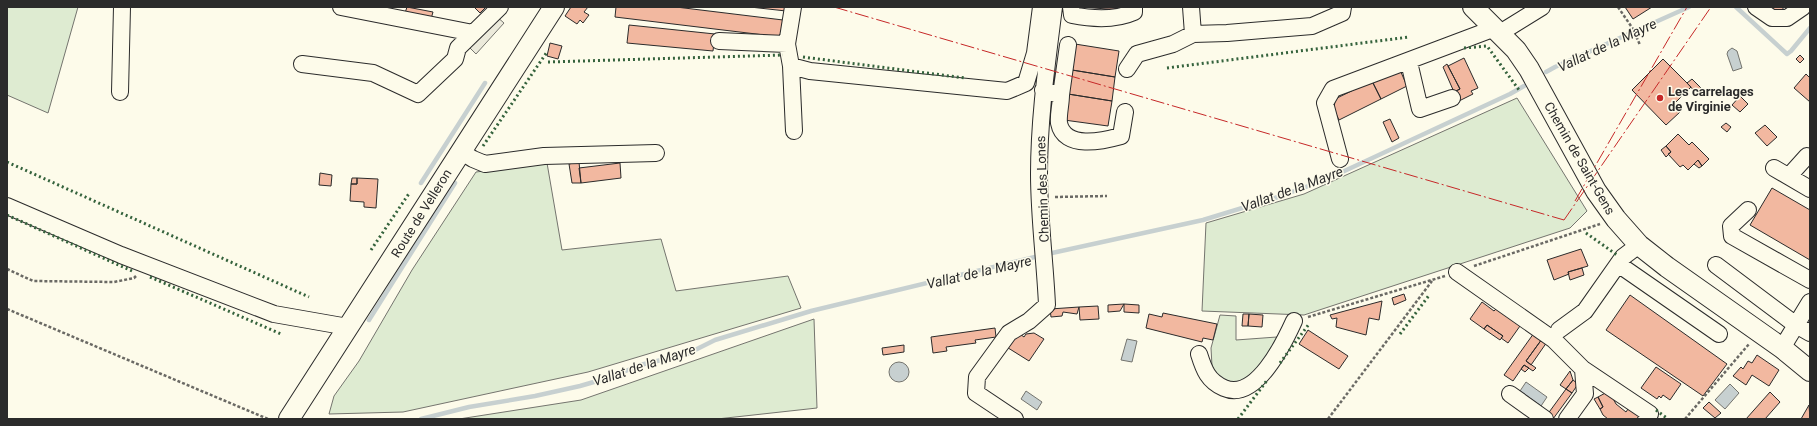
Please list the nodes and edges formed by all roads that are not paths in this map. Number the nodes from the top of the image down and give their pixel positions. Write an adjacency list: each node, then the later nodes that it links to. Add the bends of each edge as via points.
1 (122, 7): 27 (street)
2 (341, 7): 17 (street)
3 (500, 7): 17 (street)
4 (554, 7): 32 (main road, Route de Velleron)
5 (794, 7): 20 (street)
6 (1041, 7): 24 (street, via 1035,53 1026,83 1007,91 810,71)
7 (1054, 7): 26 (street, Chemin des Lones)
8 (1071, 7): 9 (street, via 1072,15 1083,17 1122,17 1134,12)
9 (1134, 7)
10 (1191, 7): 18 (street)
11 (1343, 7): 18 (street, via 1342,13 1312,26)
12 (1473, 7): 16 (main road, Chemin de Saint-Gens)
13 (1542, 7): 16 (street)
14 (1756, 7): 15 (street, via 1772,18 1788,18)
15 (1803, 7)
16 (1497, 30): 22 (street); 41 (main road, Chemin de Saint-Gens, via 1529,69 1596,191)
17 (473, 33): 23 (street, via 458,48 455,59 418,94 373,73)
18 (1193, 34): 25 (street, via 1173,44 1137,54)
19 (719, 41): 20 (street)
20 (787, 44): 24 (street)
21 (1068, 45): 28 (street)
22 (1409, 62): 29 (street, via 1420,109); 35 (street, via 1333,89 1325,103)
23 (302, 64)
24 (791, 66): 31 (street)
25 (1127, 69)
26 (1043, 90): 28 (street); 60 (street, Chemin des Lones, via 1040,196 1047,305 1029,321 1009,333 977,377 976,393)
27 (120, 92)
28 (1061, 95): 30 (street, via 1059,123 1064,134 1076,141 1106,141 1122,136)
29 (1452, 98)
30 (1125, 112)
31 (794, 131)
32 (460, 151): 33 (street, via 485,164 544,156); 49 (main road, Route de Velleron)
33 (656, 153)
34 (1810, 157): 37 (street, via 1807,156)
35 (1340, 159)
36 (1774, 168): 37 (street)
37 (1789, 176): 38 (street)
38 (1810, 189)
39 (7, 206): 49 (street, via 145,265 274,314)
40 (1748, 210): 45 (street, via 1731,226 1732,236)
41 (1639, 245): 42 (street); 53 (main road, Chemin de Saint-Gens, via 1666,267)
42 (1618, 264): 50 (street, via 1585,311); 52 (street)
43 (1716, 265): 48 (street)
44 (1457, 272): 56 (street, via 1554,340)
45 (1810, 280)
46 (1810, 302): 48 (street)
47 (1294, 321): 54 (street, via 1267,369 1253,384 1239,389 1226,389 1213,383 1204,371)
48 (1796, 325): 51 (street); 53 (street)
49 (348, 327): 59 (main road, Route de Velleron)
50 (1559, 330)
51 (1810, 333)
52 (1719, 334)
53 (1782, 348): 55 (main road, Chemin de Saint-Gens); 57 (main road, Chemin de Saint-Gens)
54 (1199, 354)
55 (1810, 362)
56 (1582, 369): 62 (street, via 1585,394); 63 (street, via 1650,414)
57 (1810, 371)
58 (1510, 394): 61 (street)
59 (289, 419)
60 (1015, 419)
61 (1545, 419)
62 (1567, 419)
63 (1646, 419)

